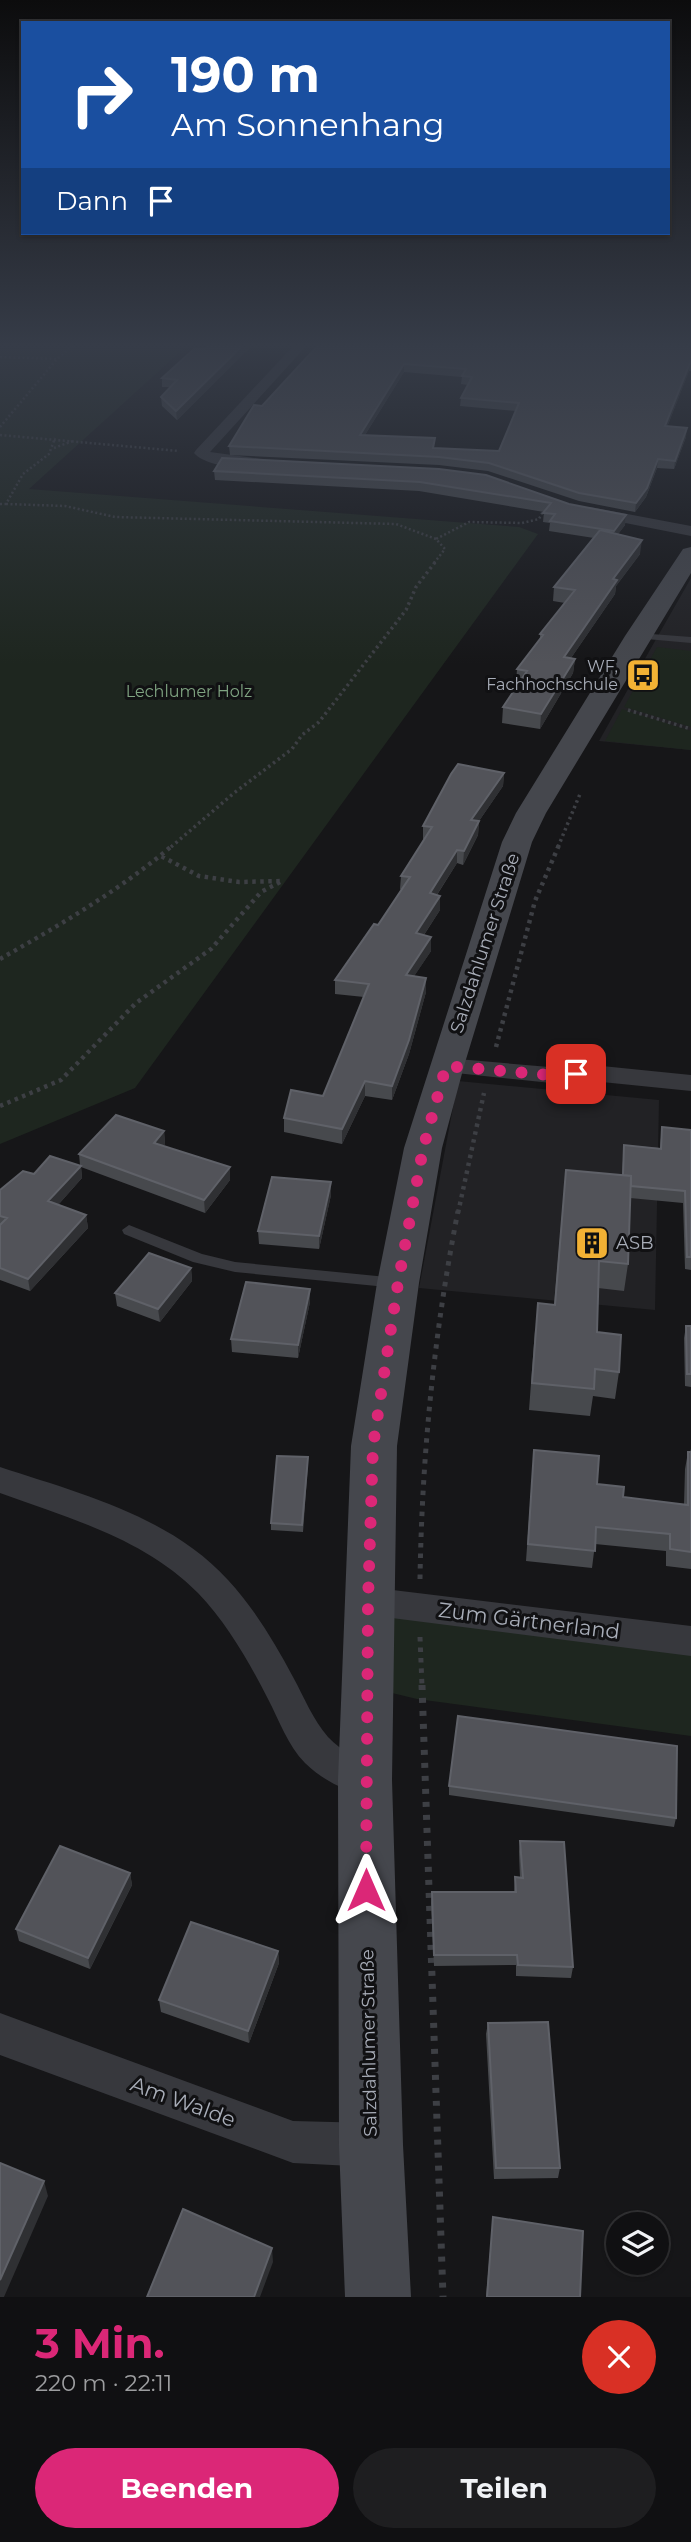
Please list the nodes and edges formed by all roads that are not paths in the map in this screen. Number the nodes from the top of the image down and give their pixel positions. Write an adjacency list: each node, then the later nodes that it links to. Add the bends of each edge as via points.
1 (206, 449): 2 (street, via 202,454 224,460)
2 (278, 464)
3 (573, 508): 4 (street)
4 (690, 551): 5 (main road, Salzdahlumer Straße)
5 (638, 636): 6 (lane); 7 (main road, Salzdahlumer Straße, via 517,842)
6 (691, 640)
7 (446, 1066): 8 (street); 10 (main road, Salzdahlumer Straße, via 423,1149)
8 (691, 1083)
9 (129, 1230): 10 (lane, via 235,1268)
10 (398, 1283): 12 (main road, Salzdahlumer Straße, via 373,1446)
11 (0, 1480): 14 (street, via 135,1530 175,1552 209,1582 236,1616 315,1749 338,1769)
12 (368, 1601): 13 (street, Zum Gärtnerland); 14 (main road, Salzdahlumer Straße)
13 (691, 1641)
14 (365, 1780): 16 (main road, Salzdahlumer Straße)
15 (0, 2034): 16 (street, Am Walde, via 293,2142)
16 (371, 2145): 17 (main road, Salzdahlumer Straße)
17 (378, 2297)

